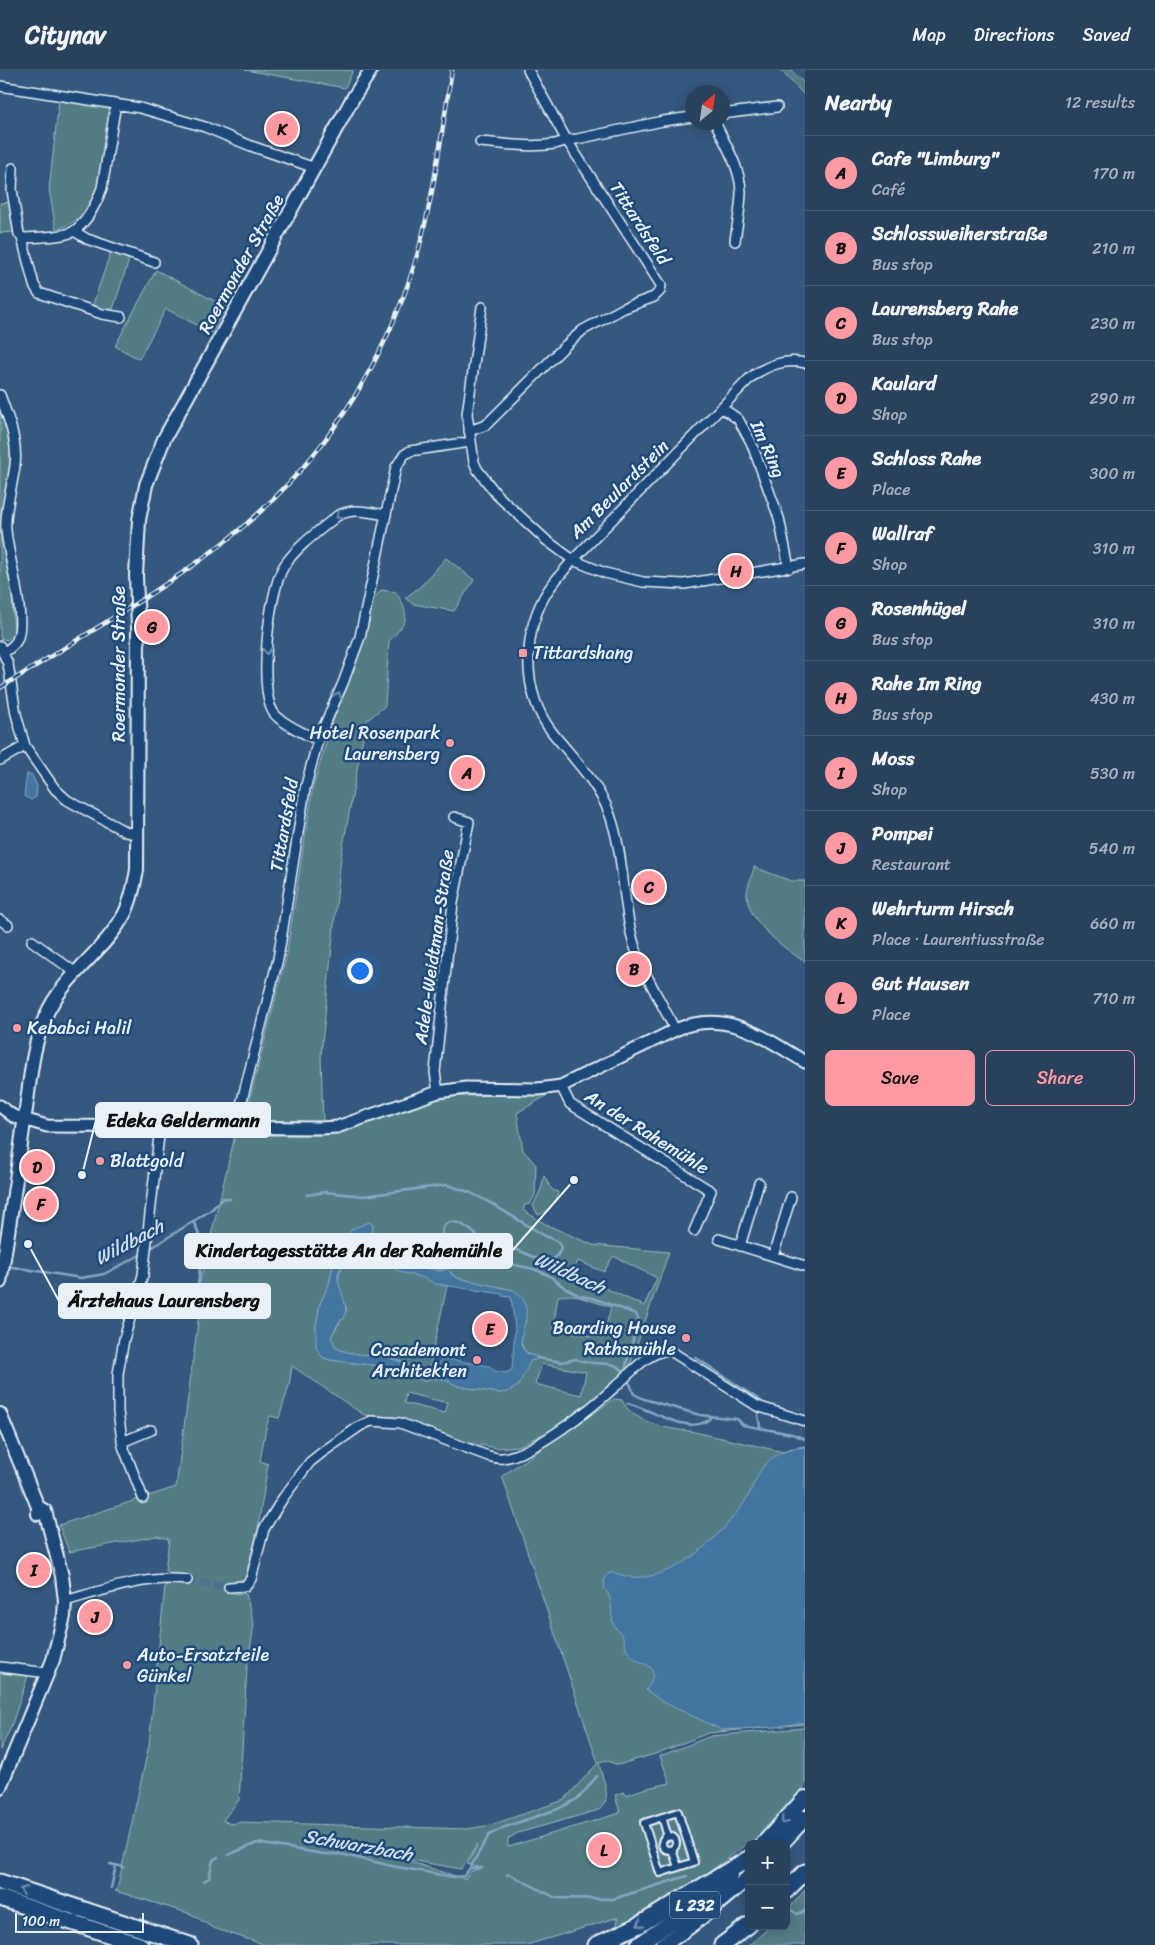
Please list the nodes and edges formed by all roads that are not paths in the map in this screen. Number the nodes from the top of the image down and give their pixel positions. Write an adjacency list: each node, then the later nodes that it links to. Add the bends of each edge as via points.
1 (371, 70): 12 (main road, Roermonder Straße)
2 (528, 70): 9 (street, Tittardsfeld)
3 (0, 86): 4 (street)
4 (116, 103): 12 (street, via 205,126); 13 (street, via 102,188 91,212)
5 (778, 107): 6 (street)
6 (730, 113)
7 (685, 118): 9 (street)
8 (720, 130): 15 (street, via 736,167 741,190)
9 (566, 139): 10 (street, via 556,144 529,145); 23 (street, Tittardsfeld, via 661,285 660,291 654,297 624,308 583,330 486,425)
10 (480, 142)
11 (13, 168): 14 (street, via 12,190)
12 (315, 168): 34 (main road, Roermonder Straße, via 164,439 146,485 139,520 136,575)
13 (74, 231): 14 (street); 16 (street, via 87,239)
14 (22, 238): 18 (street, via 39,293)
15 (735, 241)
16 (154, 262)
17 (482, 307): 23 (street, via 467,414)
18 (121, 318)
19 (805, 363): 21 (street, Am Beulardstein, via 786,362 760,370)
20 (0, 395): 22 (street)
21 (722, 408): 26 (street, Am Beulardstein); 28 (street, Im Ring, via 738,419 751,442 779,518)
22 (3, 413): 29 (street, via 14,432 16,463 5,528 19,612 19,631 12,648)
23 (469, 431): 24 (street)
24 (470, 442): 25 (street, Tittardsfeld, via 417,449 404,456 396,467); 26 (street, via 477,469 497,495)
25 (386, 515): 30 (street, Tittardsfeld, one-way to 25, via 360,637); 30 (street, one-way to 30, via 355,510 336,516 297,551 276,582 266,642 270,705 278,718)
26 (573, 560): 28 (street, Am Beulardstein, via 605,573 643,582 684,584); 37 (street, via 549,590 536,618 529,650 530,683 546,723 597,790 610,814 620,854 632,939)
27 (805, 564): 28 (street, Am Beulardstein)
28 (789, 568)
29 (2, 649): 31 (street)
30 (318, 740): 44 (street, Tittardsfeld, via 304,794 278,960)
31 (25, 746): 32 (street); 34 (street, via 55,789 67,800 126,832)
32 (0, 760)
33 (454, 817): 40 (street, Adele-Weidtman-Straße, via 469,822 453,903 435,1072)
34 (137, 834): 36 (main road, Roermonder Straße, via 137,870 132,898 108,937)
35 (32, 941): 36 (street)
36 (76, 973): 42 (main road, Roermonder Straße, via 56,996 40,1029)
37 (675, 1030): 38 (street, via 705,1022 732,1023); 39 (street)
38 (805, 1062)
39 (561, 1086): 40 (street, via 538,1089 466,1088); 47 (street, An der Rahemühle, via 570,1104 711,1191)
40 (438, 1092): 44 (street, via 337,1127)
41 (0, 1106): 42 (street)
42 (25, 1120): 43 (street, via 47,1126); 52 (main road, Roermonder Straße)
43 (160, 1127): 44 (street); 56 (street, via 144,1266 120,1357 118,1412)
44 (235, 1128)
45 (759, 1183): 49 (street)
46 (791, 1197): 50 (street)
47 (694, 1231)
48 (719, 1239): 49 (street)
49 (740, 1246): 50 (street)
50 (773, 1256): 51 (street)
51 (805, 1266)
52 (1, 1273)
53 (0, 1414): 60 (main road, via 38,1507 45,1511 49,1522)
54 (805, 1421): 59 (street, via 760,1408 669,1350 642,1362 594,1406 539,1443 501,1458 400,1423 370,1421 310,1462 267,1523 251,1579 245,1586)
55 (151, 1430): 56 (street)
56 (122, 1442): 57 (street)
57 (143, 1498)
58 (187, 1580): 60 (street, via 172,1578 143,1582)
59 (229, 1587)
60 (65, 1601): 62 (main road, via 60,1634)
61 (0, 1668): 62 (street)
62 (48, 1673): 63 (main road)
63 (0, 1787)
64 (805, 1798): 67 (main road, one-way to 67)
65 (662, 1817): 71 (street, via 668,1837 663,1840 663,1846 672,1850); 71 (street, via 678,1812 694,1862); 71 (street, via 644,1822 660,1873)
66 (805, 1818): 68 (main road)
67 (767, 1840)
68 (785, 1840)
69 (745, 1860): 81 (highway, one-way to 81, via 683,1900)
70 (745, 1861): 82 (main road, L 232, via 684,1913)
71 (678, 1867)
72 (805, 1872): 75 (highway)
73 (745, 1880): 83 (main road, L 232)
74 (0, 1882): 77 (highway, one-way to 74)
75 (790, 1887)
76 (0, 1898): 77 (highway)
77 (44, 1905): 79 (highway); 80 (highway)
78 (745, 1928): 84 (highway)
79 (140, 1945)
80 (190, 1945)
81 (596, 1945)
82 (638, 1945)
83 (663, 1945)
84 (722, 1945)

